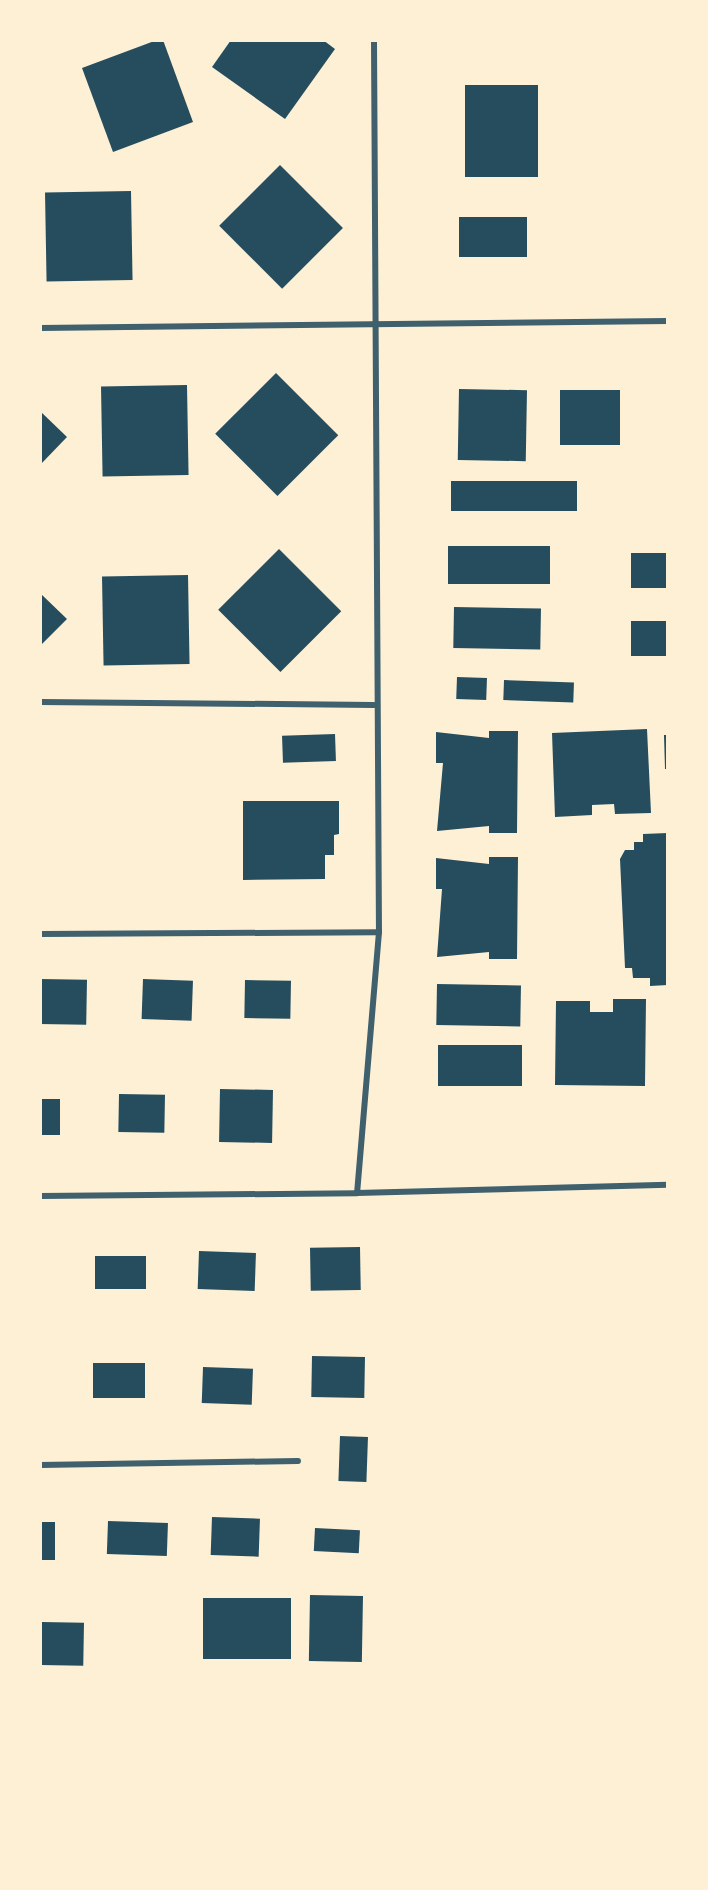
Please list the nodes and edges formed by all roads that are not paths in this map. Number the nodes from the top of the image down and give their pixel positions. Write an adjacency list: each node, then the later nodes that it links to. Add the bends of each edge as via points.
1 (374, 40): 3 (street)
2 (668, 321): 3 (street)
3 (379, 324): 4 (street); 6 (street)
4 (40, 328)
5 (40, 702): 6 (street)
6 (374, 705): 7 (street)
7 (379, 933): 8 (street); 10 (street)
8 (40, 934)
9 (668, 1185): 10 (street)
10 (357, 1193): 11 (street)
11 (40, 1196)
12 (298, 1461): 13 (street)
13 (40, 1465)

